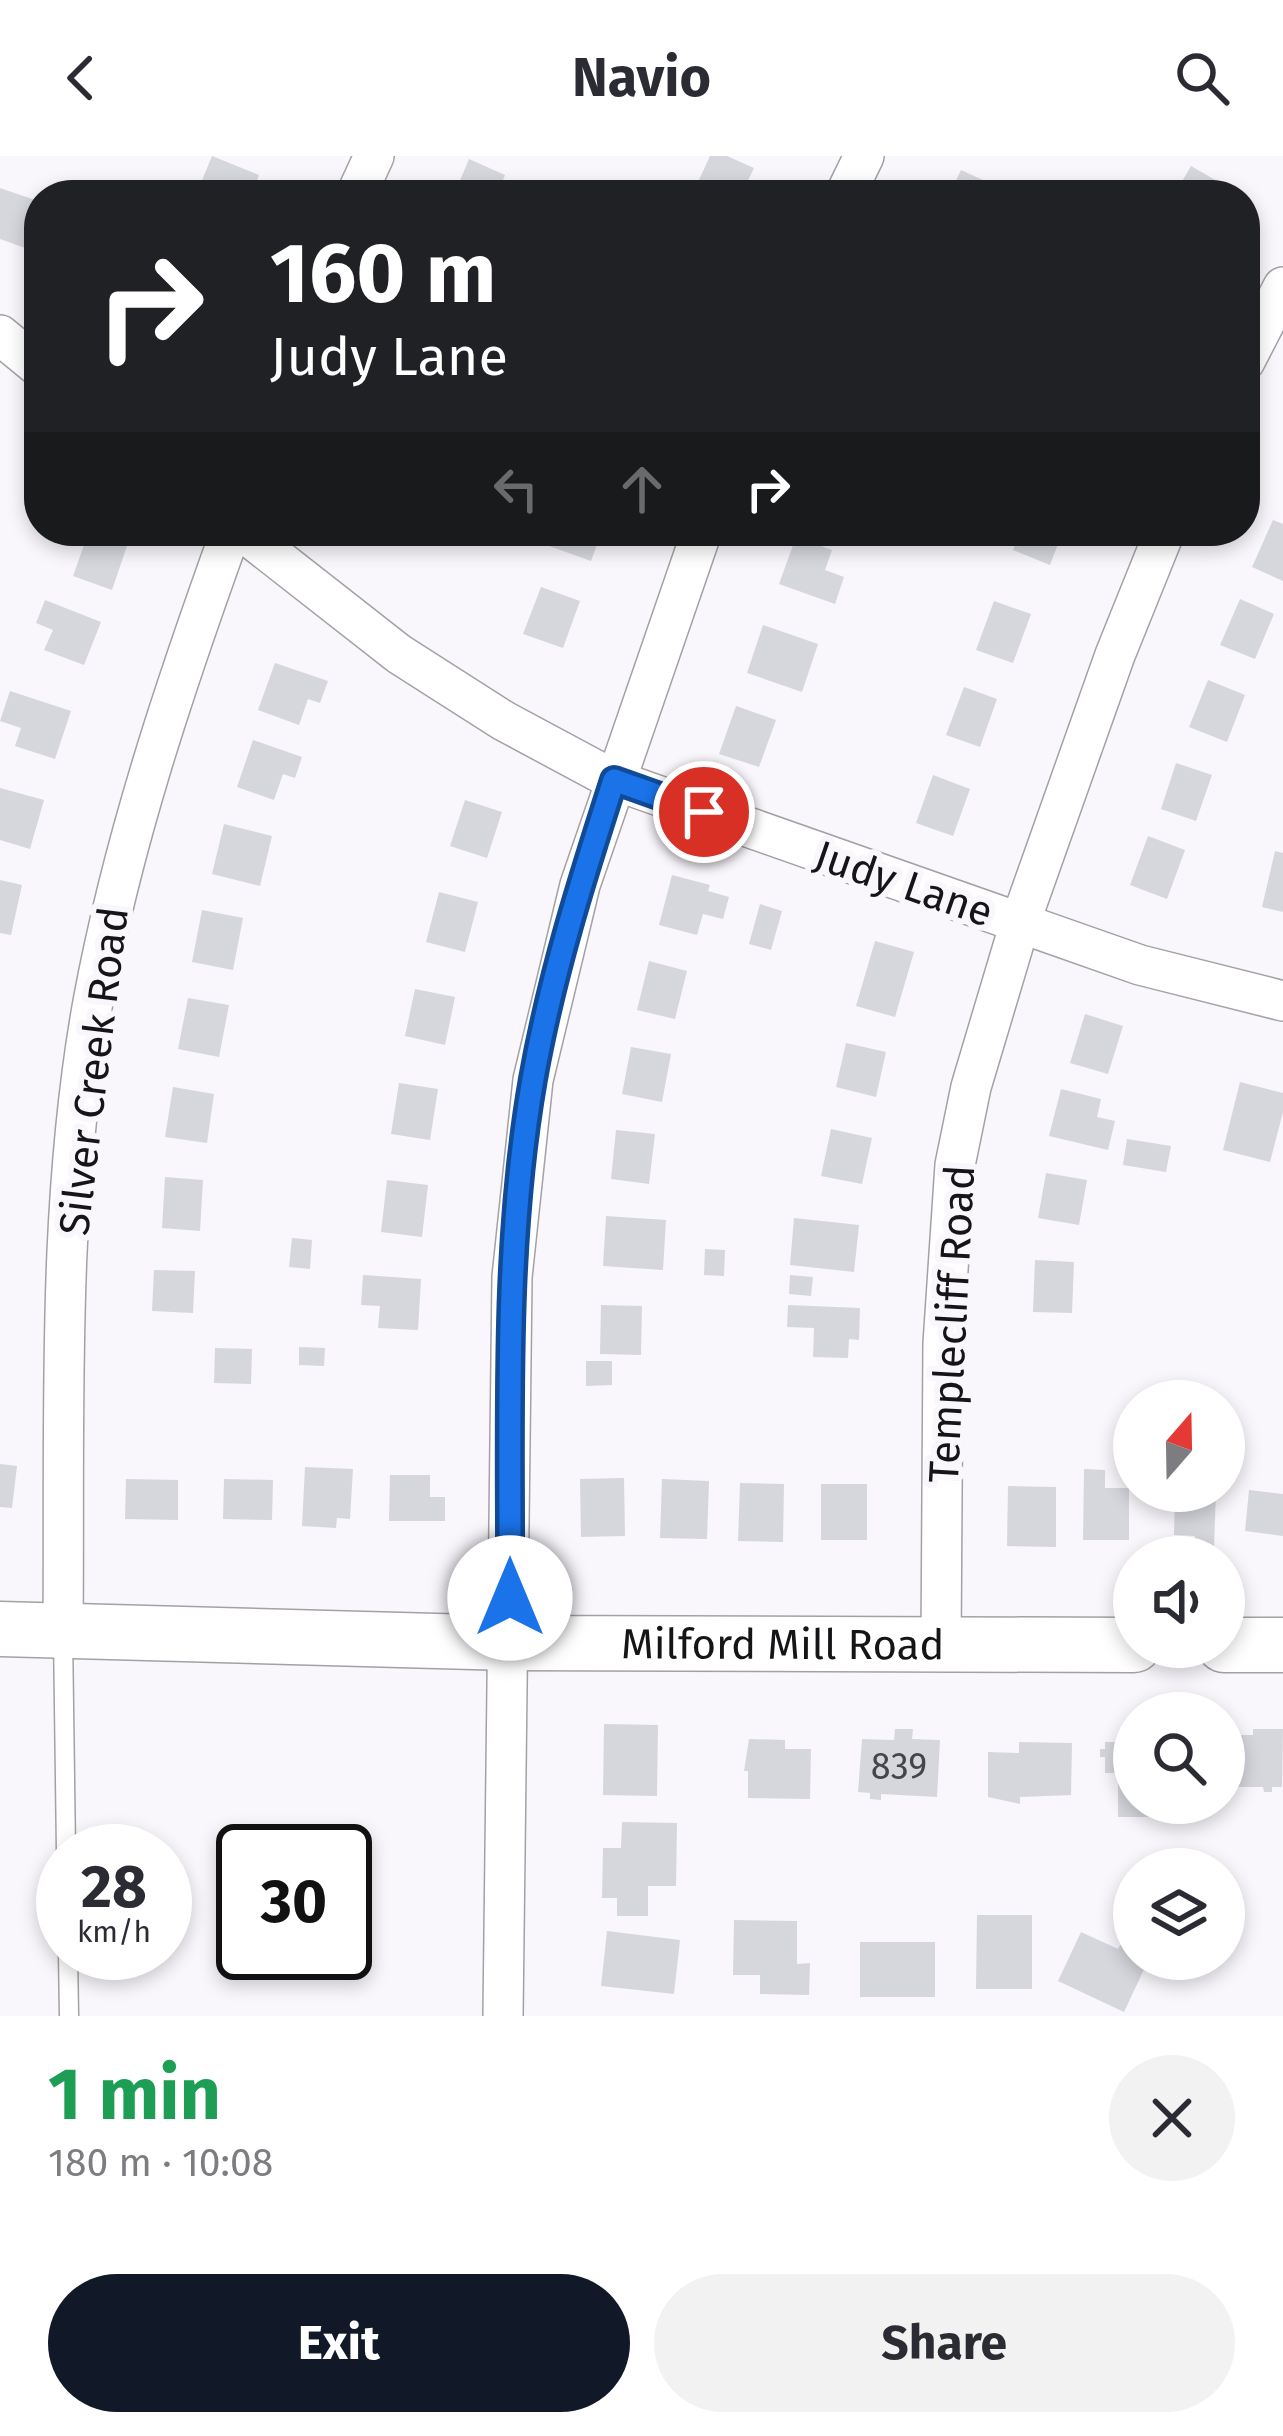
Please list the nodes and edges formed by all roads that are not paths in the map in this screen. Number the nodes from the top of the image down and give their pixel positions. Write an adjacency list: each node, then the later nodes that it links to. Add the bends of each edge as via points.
1 (1283, 286): 2 (street)
2 (1260, 331)
3 (0, 335): 4 (street)
4 (24, 355)
5 (226, 546): 13 (street, Silver Creek Road, via 143,785 92,1006 69,1246)
6 (261, 546): 9 (street, Judy Lane, via 399,654)
7 (697, 546): 9 (street)
8 (1159, 546): 10 (street, Templecliff Road)
9 (614, 780): 10 (street, Judy Lane); 14 (street, via 550,997 520,1178)
10 (1020, 923): 11 (street, Judy Lane, via 1140,965); 18 (street, Templecliff Road, via 955,1166 943,1344)
11 (1283, 1001)
12 (0, 1629): 13 (main road, Milford Mill Road)
13 (63, 1630): 14 (main road, Milford Mill Road); 19 (lane)
14 (510, 1643): 18 (main road, Milford Mill Road); 22 (street)
15 (1113, 1645): 18 (main road, Milford Mill Road)
16 (1245, 1645): 17 (main road)
17 (1283, 1645)
18 (941, 1647)
19 (66, 1824)
20 (68, 1980): 21 (lane)
21 (69, 2016)
22 (503, 2016)

